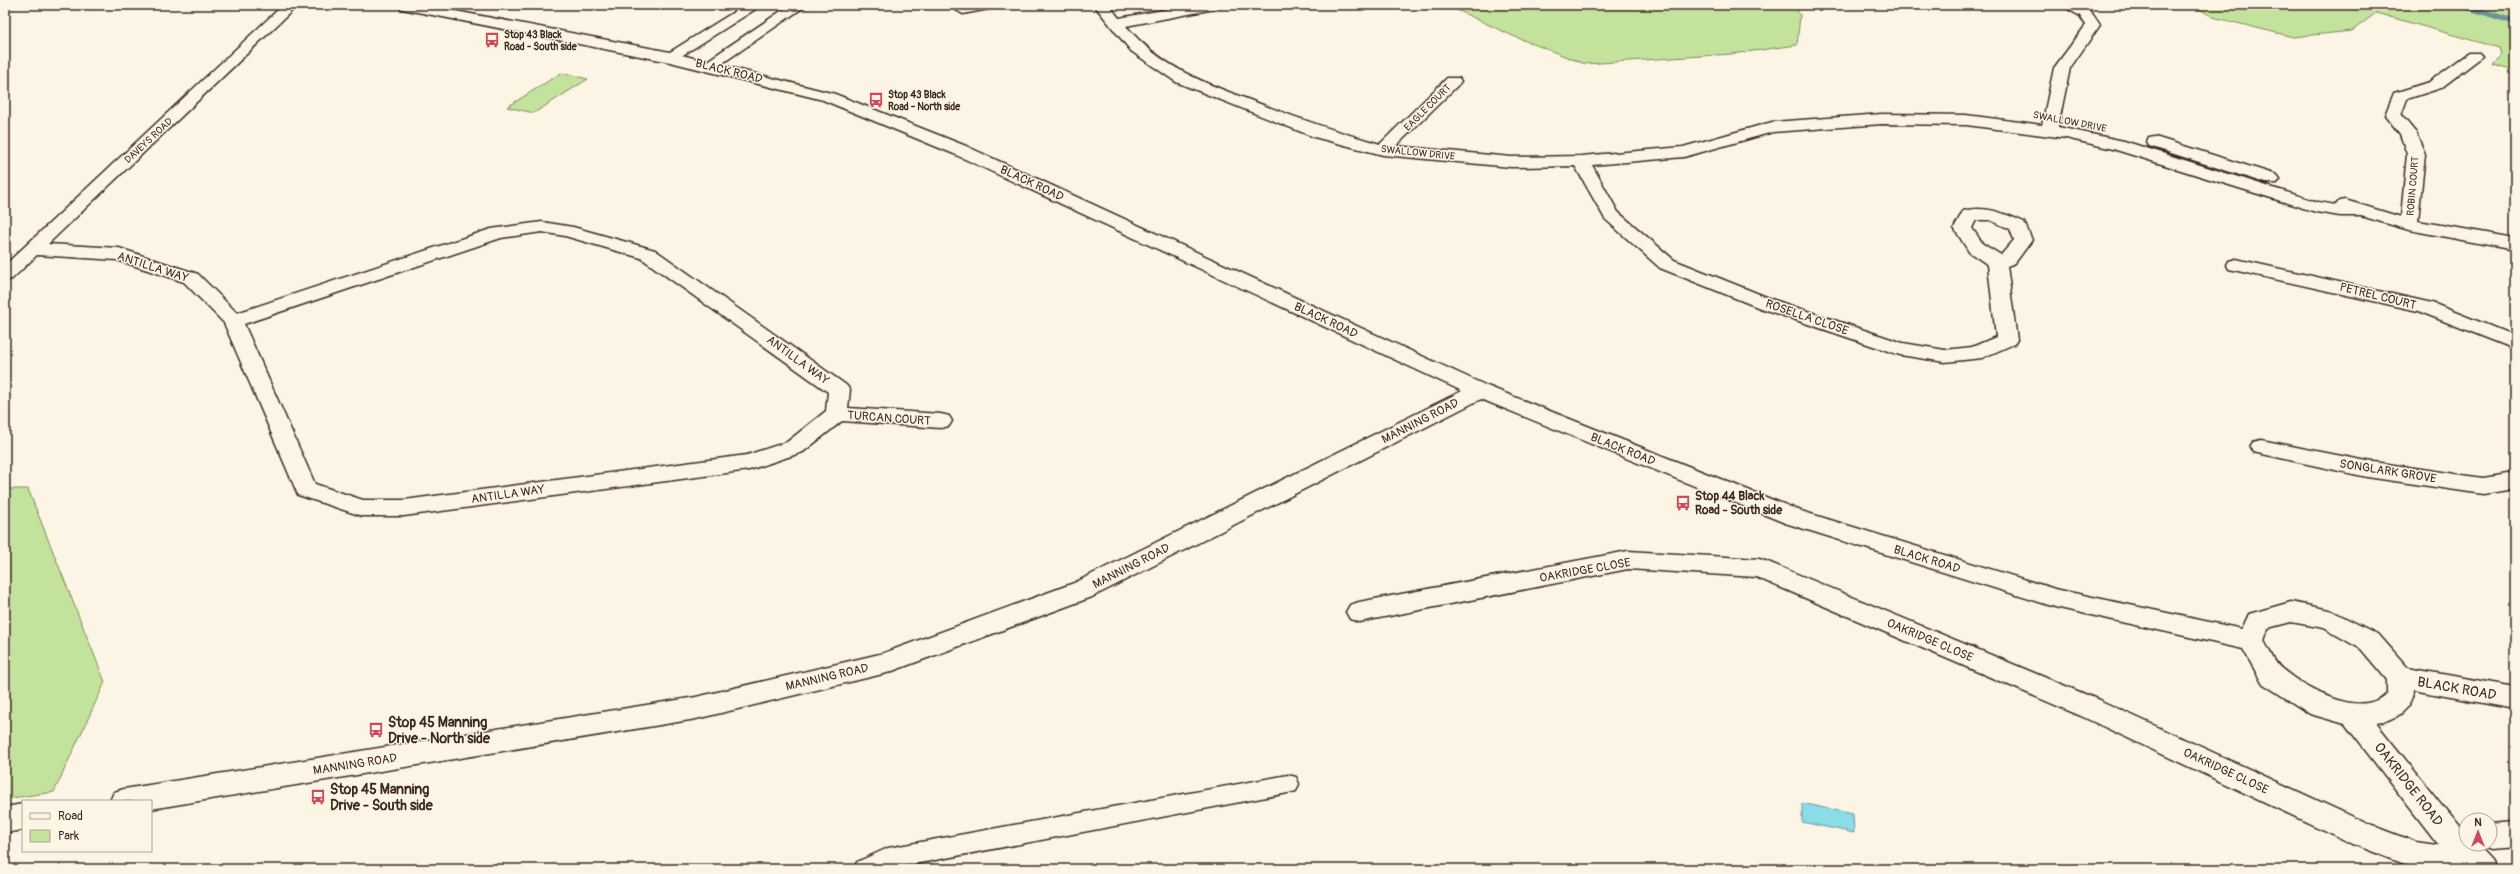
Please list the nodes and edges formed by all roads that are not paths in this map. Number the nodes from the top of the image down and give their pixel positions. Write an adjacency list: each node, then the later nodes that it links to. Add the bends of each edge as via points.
1 (291, 5): 20 (street, DAVEYS ROAD)
2 (402, 5): 12 (street, BLACK ROAD)
3 (755, 5): 12 (street)
4 (800, 5): 13 (street)
5 (989, 5): 9 (street)
6 (1101, 5): 10 (street, SWALLOW DRIVE)
7 (1215, 5): 10 (street)
8 (2068, 5): 15 (street, via 2086,13 2093,25 2062,68)
9 (963, 10)
10 (1116, 24): 16 (street, SWALLOW DRIVE, via 1136,48 1182,79 1320,133)
11 (2474, 56): 18 (street, ROBIN COURT, via 2435,85 2400,96 2393,115 2408,133 2416,154)
12 (670, 57): 13 (street, BLACK ROAD)
13 (709, 66): 26 (street, BLACK ROAD, via 829,97 960,150)
14 (1453, 81): 16 (street, EAGLE COURT)
15 (2050, 124): 17 (street, SWALLOW DRIVE, via 1930,118 1772,127 1684,152); 18 (street, SWALLOW DRIVE, via 2316,207 2359,211)
16 (1384, 150): 17 (street, SWALLOW DRIVE, via 1511,162)
17 (1581, 161): 21 (street, ROSELLA CLOSE, via 1611,215 1667,264 1767,304 1900,349 1945,356 1975,353 2007,340)
18 (2409, 225): 19 (street, SWALLOW DRIVE)
19 (2515, 244)
20 (32, 249): 23 (street, DAVEYS ROAD); 24 (street, ANTILLA WAY, via 119,254 191,278)
21 (1997, 263)
22 (2236, 265): 25 (street, PETREL COURT, via 2324,282 2425,307)
23 (5, 275)
24 (233, 321): 27 (street, ANTILLA WAY, via 498,233 542,227 567,231 648,254 839,390); 27 (street, ANTILLA WAY, via 306,489 362,508 404,508 749,462 795,447)
25 (2515, 343)
26 (1480, 391): 32 (street, BLACK ROAD, via 1793,517 2055,598); 37 (street, MANNING ROAD, via 1083,590 887,663 696,708)
27 (837, 414): 28 (street, TURCAN COURT)
28 (940, 421)
29 (2261, 447): 30 (street, SONGLARK GROVE, via 2367,469 2483,486)
30 (2515, 481)
31 (1359, 612): 43 (street, OAKRIDGE CLOSE, via 1628,560 1759,568 2090,708 2363,835 2416,855)
32 (2251, 641): 33 (street, via 2258,622 2291,612 2330,620 2370,642); 35 (street, via 2271,676 2319,706)
33 (2400, 677): 34 (street, BLACK ROAD); 35 (street, via 2400,697 2386,711)
34 (2515, 698)
35 (2354, 715): 42 (street, OAKRIDGE ROAD)
36 (1288, 784): 44 (lane, via 888,858)
37 (130, 800)
38 (22, 817): 39 (street)
39 (5, 820)
40 (2515, 835): 41 (street)
41 (2498, 836)
42 (2458, 840)
43 (2468, 852)
44 (865, 869)

